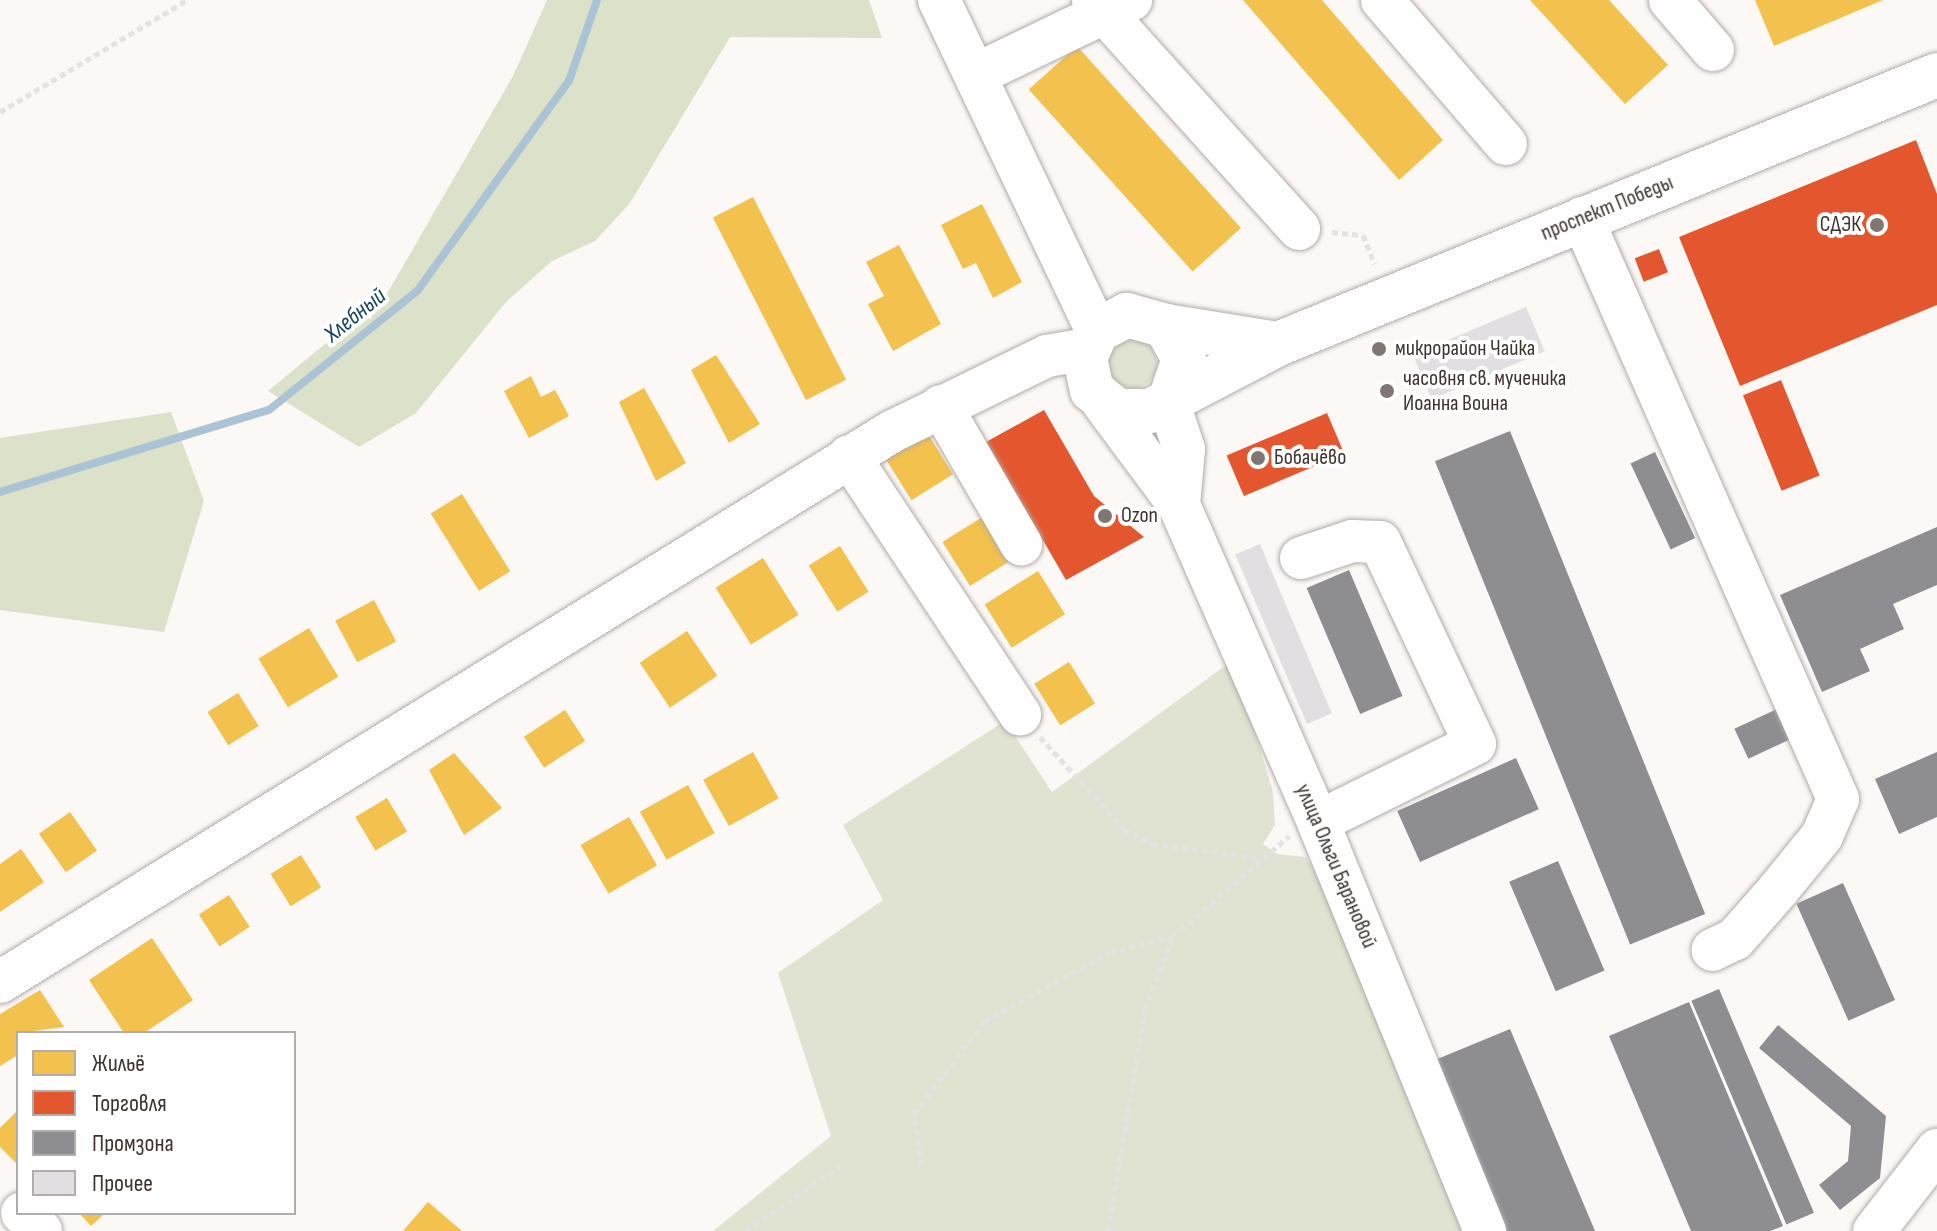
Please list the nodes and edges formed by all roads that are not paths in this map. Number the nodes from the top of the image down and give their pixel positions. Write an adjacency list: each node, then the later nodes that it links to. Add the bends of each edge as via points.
1 (939, 0): 6 (street)
2 (1382, 0): 8 (street)
3 (1670, 0): 5 (street)
4 (1108, 4): 6 (street); 10 (street)
5 (1713, 50)
6 (979, 73): 11 (street)
7 (1937, 75): 9 (main road, проспект Победы)
8 (1506, 144)
9 (1582, 218): 14 (main road, проспект Победы); 24 (street, via 1838,799 1822,836 1779,889 1735,939)
10 (1299, 229)
11 (1056, 242): 12 (street, via 1090,276); 13 (street)
12 (1160, 322): 13 (main road, via 1120,316); 14 (main road); 15 (main road, via 1184,359)
13 (1092, 340): 16 (main road, via 1088,383); 17 (street)
14 (1278, 344): 15 (main road, проспект Победы)
15 (1169, 399): 16 (main road, проспект Победы, via 1134,414); 19 (street, улица Ольги Барановой, via 1184,449)
16 (1103, 403): 19 (street, улица Ольги Барановой)
17 (941, 406): 18 (street); 20 (street)
18 (849, 456): 22 (street); 25 (street)
19 (1179, 505): 23 (street, улица Ольги Барановой)
20 (1021, 544)
21 (1301, 558): 23 (street, via 1352,541 1380,542 1475,744)
22 (1020, 714)
23 (1318, 822): 31 (street, улица Ольги Барановой)
24 (1712, 950)
25 (0, 982)
26 (1937, 1150): 32 (street)
27 (0, 1191): 28 (street)
28 (16, 1207)
29 (24, 1215): 30 (street)
30 (41, 1231)
31 (1485, 1231)
32 (1874, 1231)

